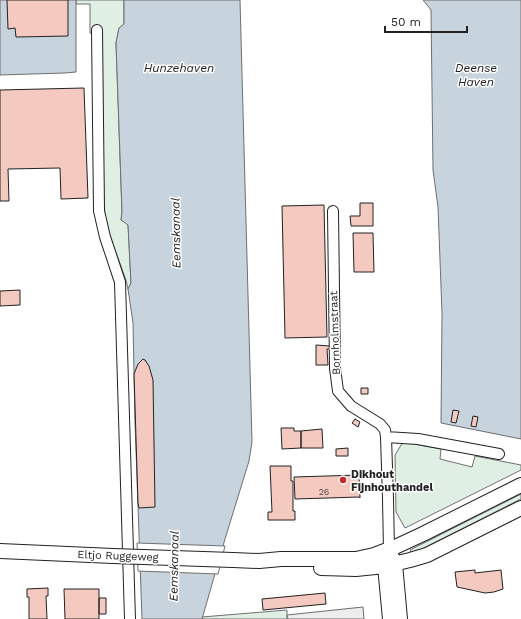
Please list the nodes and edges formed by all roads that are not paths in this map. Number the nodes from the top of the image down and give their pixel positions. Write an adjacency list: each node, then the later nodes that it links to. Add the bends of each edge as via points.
1 (97, 30): 11 (street, via 98,211 120,282)
2 (333, 211): 3 (street, Bornholmstraat, via 334,368 338,391 351,406 380,424 385,430)
3 (386, 437): 4 (street, via 418,439); 7 (street)
4 (500, 454)
5 (521, 485): 7 (street)
6 (521, 508): 10 (street, via 427,555)
7 (389, 550): 9 (street, Eltjo Ruggeweg, via 356,559); 10 (street)
8 (0, 551): 9 (street, Eltjo Ruggeweg, bridge)
9 (259, 561): 10 (street, Eltjo Ruggeweg, via 280,566 355,569)
10 (390, 565): 12 (street); 13 (street)
11 (130, 619)
12 (390, 619)
13 (400, 619)

